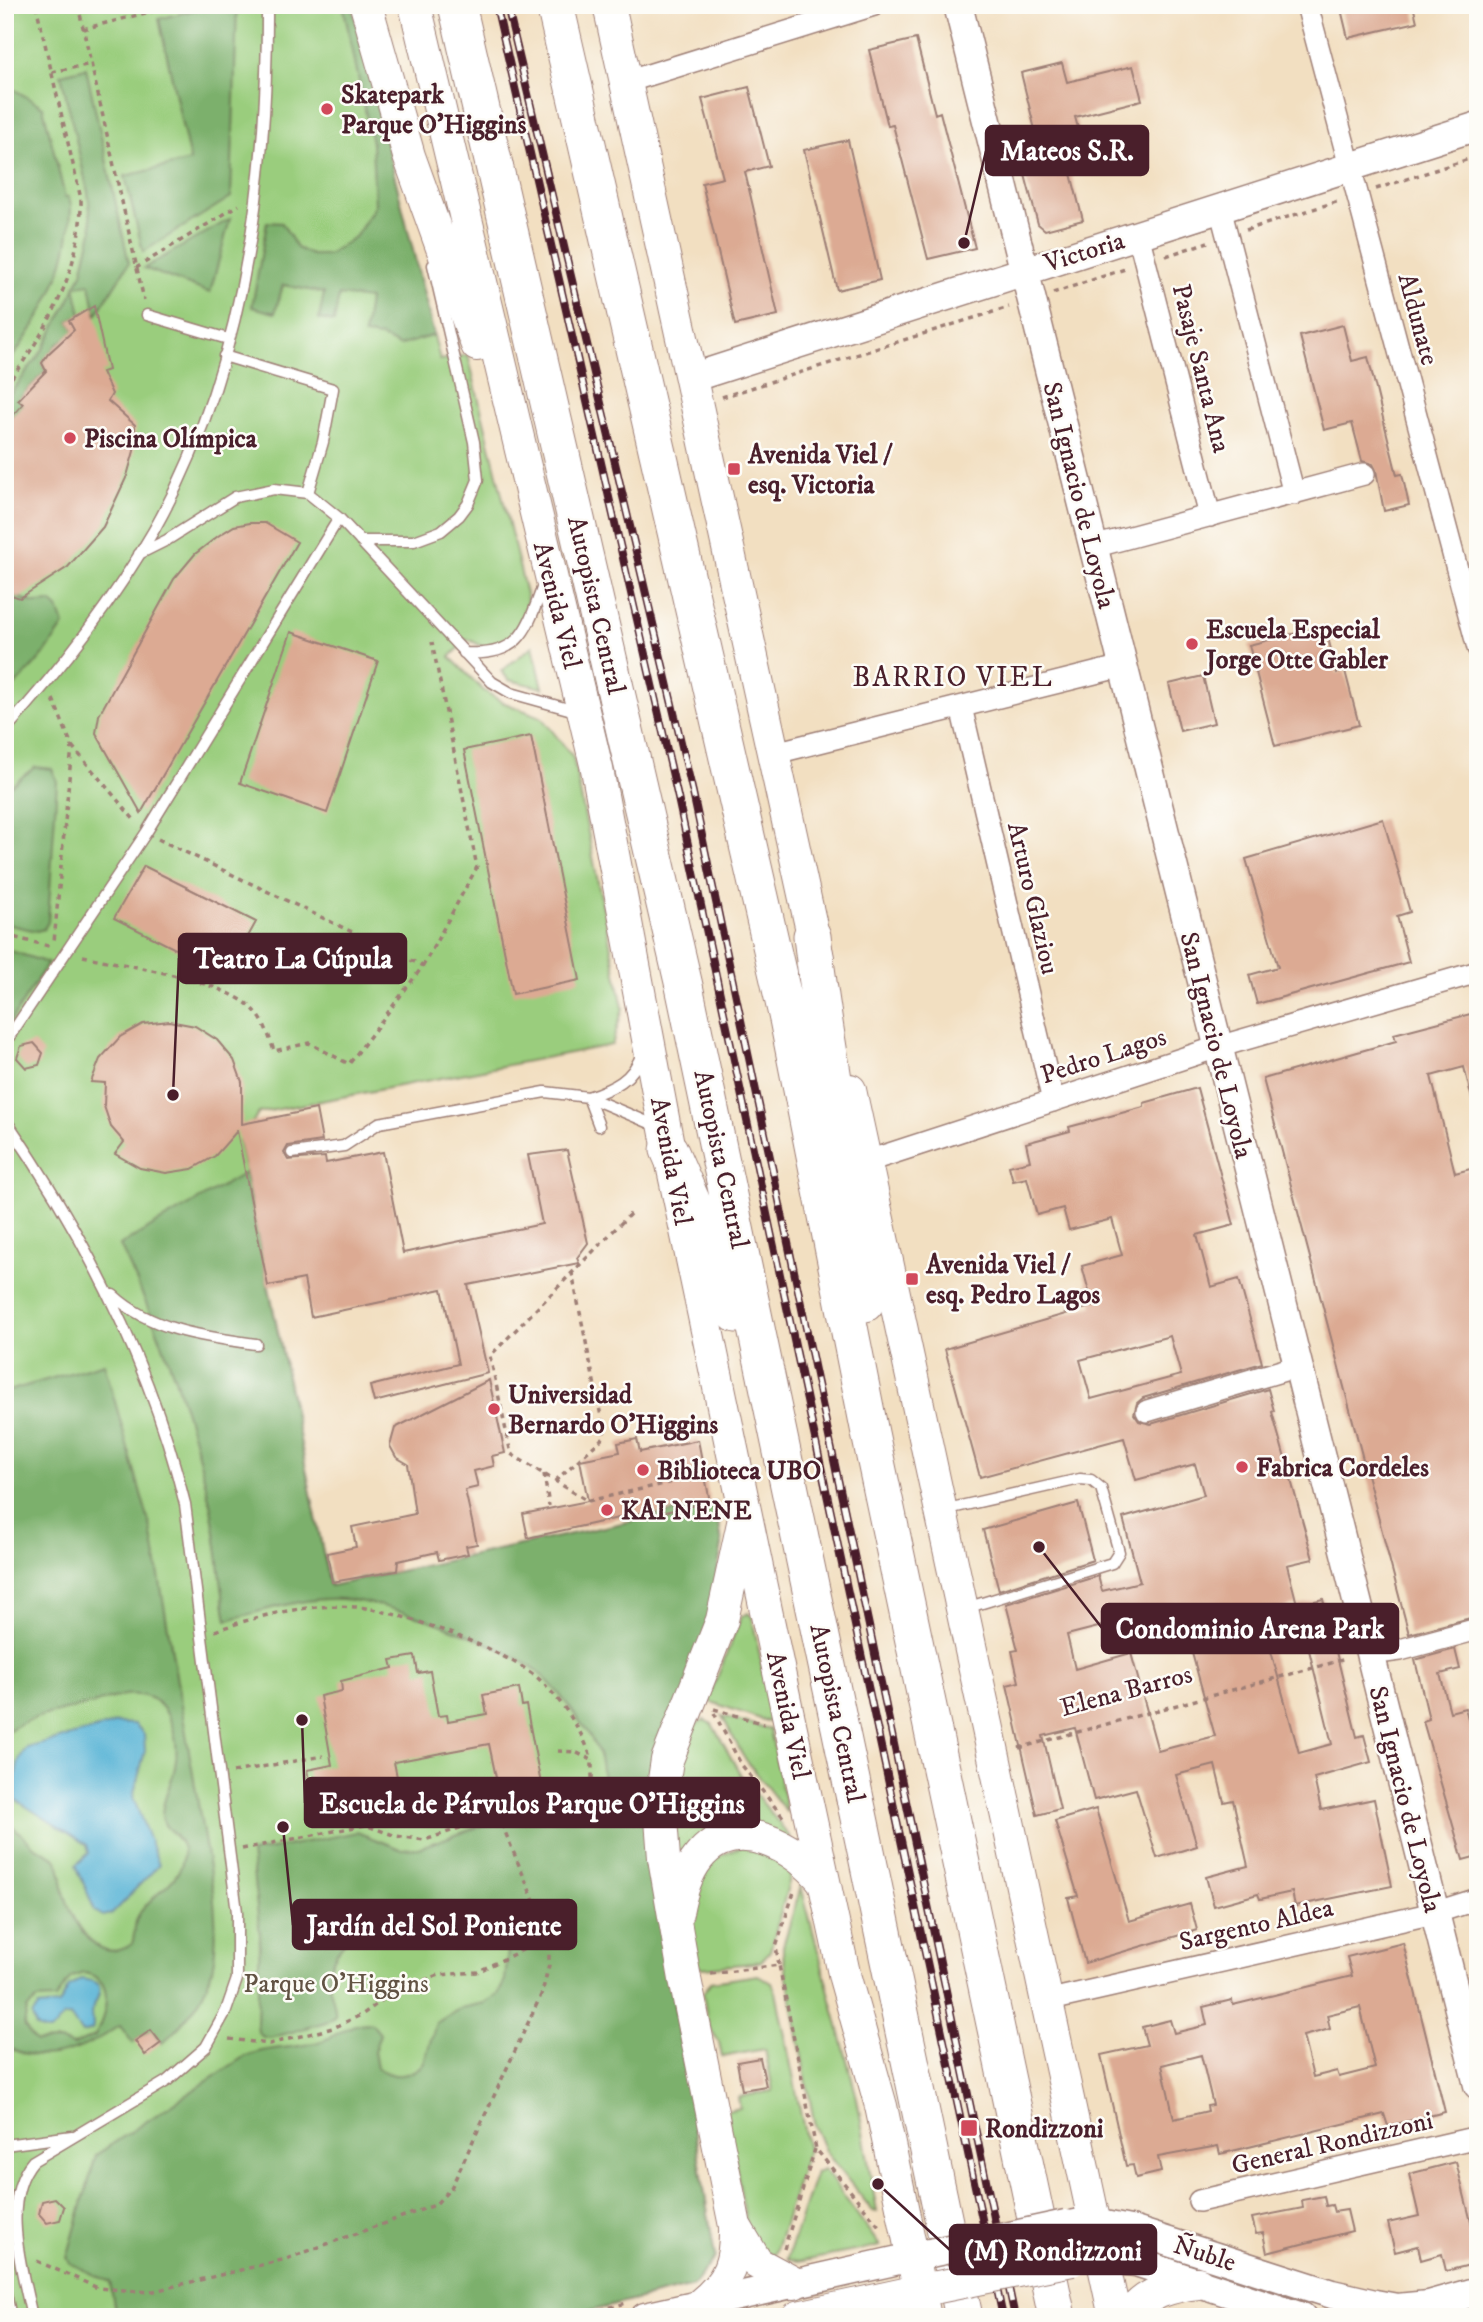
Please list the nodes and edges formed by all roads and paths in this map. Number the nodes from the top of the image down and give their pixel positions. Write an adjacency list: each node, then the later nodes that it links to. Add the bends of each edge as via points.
1 (36, 5): 15 (path)
2 (78, 5): 13 (path)
3 (177, 5): 13 (path)
4 (267, 5): 24 (lane)
5 (366, 5): 19 (main road)
6 (415, 5): 39 (main road, Avenida Viel)
7 (457, 5): 81 (highway, Autopista Central, via 655,852)
8 (555, 5): 82 (highway, via 788,1018)
9 (609, 5): 16 (main road)
10 (874, 5): 16 (street)
11 (958, 5): 21 (street, San Ignacio de Loyola)
12 (1307, 5): 22 (street, Aldunate)
13 (83, 29): 14 (path)
14 (91, 64): 15 (path); 30 (path)
15 (52, 72): 37 (path, via 81,198 79,237 66,284 46,327)
16 (626, 82): 36 (main road)
17 (1478, 126): 22 (street, Victoria)
18 (1056, 154): 21 (lane)
19 (410, 156): 39 (main road, via 476,343); 45 (lane, via 474,442 478,480 468,504 440,531 414,541)
20 (1476, 157): 23 (path); 25 (path)
21 (999, 167): 31 (street, San Ignacio de Loyola)
22 (1350, 167): 25 (street, Aldunate); 26 (street, Victoria)
23 (1478, 171)
24 (255, 195): 30 (path); 34 (lane)
25 (1357, 195): 28 (path); 50 (street, Aldunate)
26 (1220, 208): 27 (street, Victoria); 28 (street)
27 (1138, 234): 29 (street, Pasaje Santa Ana); 31 (street, Victoria)
28 (1225, 237): 29 (path); 42 (street)
29 (1146, 262): 32 (path); 43 (street, Pasaje Santa Ana)
30 (136, 268): 33 (path)
31 (1024, 270): 32 (street, San Ignacio de Loyola); 36 (street, Victoria)
32 (1031, 300): 38 (path); 46 (street, San Ignacio de Loyola)
33 (147, 315): 34 (lane)
34 (228, 339): 35 (lane)
35 (224, 356): 41 (lane, via 333,389); 47 (lane, via 193,448)
36 (691, 378): 58 (main road)
37 (5, 386)
38 (714, 400)
39 (517, 440): 48 (main road, Avenida Viel)
40 (1364, 474): 42 (street)
41 (308, 492): 44 (lane); 47 (lane, via 274,489 234,497)
42 (1294, 494): 43 (street)
43 (1210, 516): 46 (street)
44 (339, 518): 45 (lane); 59 (lane)
45 (360, 541): 49 (lane)
46 (1093, 547): 52 (street, San Ignacio de Loyola)
47 (139, 554): 53 (lane, via 99,617)
48 (549, 570): 51 (lane, via 521,637 505,650); 55 (main road, Avenida Viel)
49 (426, 612): 51 (lane); 63 (path, via 477,867)
50 (1478, 648)
51 (464, 653): 55 (lane, via 492,682 511,693)
52 (1123, 666): 54 (street); 67 (street, San Ignacio de Loyola)
53 (47, 684): 56 (lane); 57 (path)
54 (961, 707): 58 (street); 69 (street, Arturo Glaziou)
55 (584, 714): 65 (main road, Avenida Viel)
56 (5, 730)
57 (72, 746): 59 (path); 60 (path, via 53,948)
58 (775, 754): 61 (main road)
59 (146, 833): 62 (lane); 63 (path)
60 (5, 935)
61 (812, 936): 74 (main road); 82 (highway, via 862,1265)
62 (65, 951): 63 (path, via 223,989 252,1008 275,1051 309,1043 349,1064); 66 (lane)
63 (423, 966)
64 (1478, 972): 67 (street, Pedro Lagos)
65 (647, 1031): 68 (lane, via 639,1062 629,1078); 72 (main road, Avenida Viel)
66 (5, 1043)
67 (1218, 1047): 69 (street, Pedro Lagos); 79 (street, San Ignacio de Loyola)
68 (588, 1097): 71 (lane); 72 (lane, via 636,1115); 73 (lane, via 545,1092 524,1095 379,1123 344,1146)
69 (1052, 1101): 74 (street, Pedro Lagos)
70 (5, 1119): 77 (lane, via 52,1188)
71 (599, 1126)
72 (668, 1141): 81 (highway); 88 (main road, Avenida Viel)
73 (292, 1153)
74 (867, 1161): 87 (main road)
75 (630, 1214): 76 (path)
76 (572, 1273): 83 (path, via 490,1356 511,1454); 84 (path, via 606,1436)
77 (108, 1291): 78 (lane, via 150,1322); 91 (lane, via 144,1373 173,1457 185,1504)
78 (256, 1344)
79 (1298, 1366): 80 (street); 92 (street, San Ignacio de Loyola)
80 (1147, 1411)
81 (776, 1417): 128 (highway, Autopista Central)
82 (870, 1433): 133 (highway)
83 (544, 1474): 84 (path); 86 (path)
84 (555, 1481): 85 (path, via 588,1501)
85 (674, 1482)
86 (549, 1506)
87 (940, 1510): 89 (main road); 89 (lane, via 1091,1480 1101,1488 1119,1552 1112,1563)
88 (746, 1511): 102 (main road, Avenida Viel); 105 (main road, via 722,1620 662,1783 660,1828)
89 (962, 1609): 96 (main road)
90 (1478, 1629): 92 (street)
91 (203, 1635): 97 (path, via 244,1620 330,1606 359,1607 410,1620 526,1669 579,1729); 98 (lane)
92 (1370, 1654): 96 (path, Elena Barros); 104 (street, San Ignacio de Loyola)
93 (772, 1726): 101 (path, via 712,1708 741,1764 792,1826)
94 (558, 1751): 97 (path)
95 (323, 1755): 98 (path)
96 (993, 1755): 109 (main road)
97 (592, 1760): 99 (path, via 592,1780 582,1794)
98 (221, 1774): 100 (lane)
99 (498, 1815): 100 (path, via 425,1840 365,1825); 106 (path)
100 (230, 1852): 110 (lane, via 237,1912 237,1979)
101 (797, 1854): 102 (main road); 105 (main road, via 775,1842 751,1837 713,1845 700,1855 685,1881); 107 (path, via 801,1872 776,1947)
102 (824, 1882): 120 (main road, Avenida Viel, via 845,1978)
103 (1478, 1899): 104 (street, Sargento Aldea)
104 (1434, 1913): 109 (street, Sargento Aldea); 111 (street, San Ignacio de Loyola)
105 (675, 1921): 108 (main road)
106 (549, 1937): 110 (path, via 477,1972 439,1975 396,1990 363,2014 333,2028 269,2044); 119 (path, via 542,1993 451,2188 435,2205 286,2259 150,2292 98,2288)
107 (779, 1965): 108 (path); 118 (path, via 816,2149)
108 (685, 1979): 117 (main road)
109 (1046, 2000): 116 (main road)
110 (214, 2036): 112 (lane, via 167,2081)
111 (1478, 2085)
112 (79, 2135): 114 (lane); 119 (lane, via 33,2161 22,2173 14,2209)
113 (1478, 2137): 115 (street, General Rondizzoni)
114 (5, 2145)
115 (1199, 2201)
116 (1080, 2223): 120 (street, Ñuble, bridge); 121 (main road); 125 (street, Ñuble, via 1135,2231 1397,2308)
117 (735, 2226): 122 (main road, via 757,2263); 127 (main road, via 735,2256 728,2277)
118 (884, 2234)
119 (19, 2253): 130 (lane)
120 (921, 2255): 122 (street, Ñuble); 126 (main road, Avenida Viel)
121 (1087, 2259): 123 (street, Ñuble, via 1136,2262); 126 (main road, Ñuble, bridge); 134 (main road)
122 (794, 2283): 127 (street, Ñuble)
123 (1198, 2283): 135 (main road, via 1154,2293); 136 (street, Ñuble)
124 (5, 2289): 129 (lane)
125 (1478, 2291)
126 (927, 2298): 132 (main road, Ñuble)
127 (701, 2304): 131 (street, Ñuble)
128 (988, 2315)
129 (11, 2317)
130 (32, 2317)
131 (645, 2317)
132 (799, 2317)
133 (1057, 2317)
134 (1115, 2317)
135 (1128, 2317)
136 (1302, 2317)

